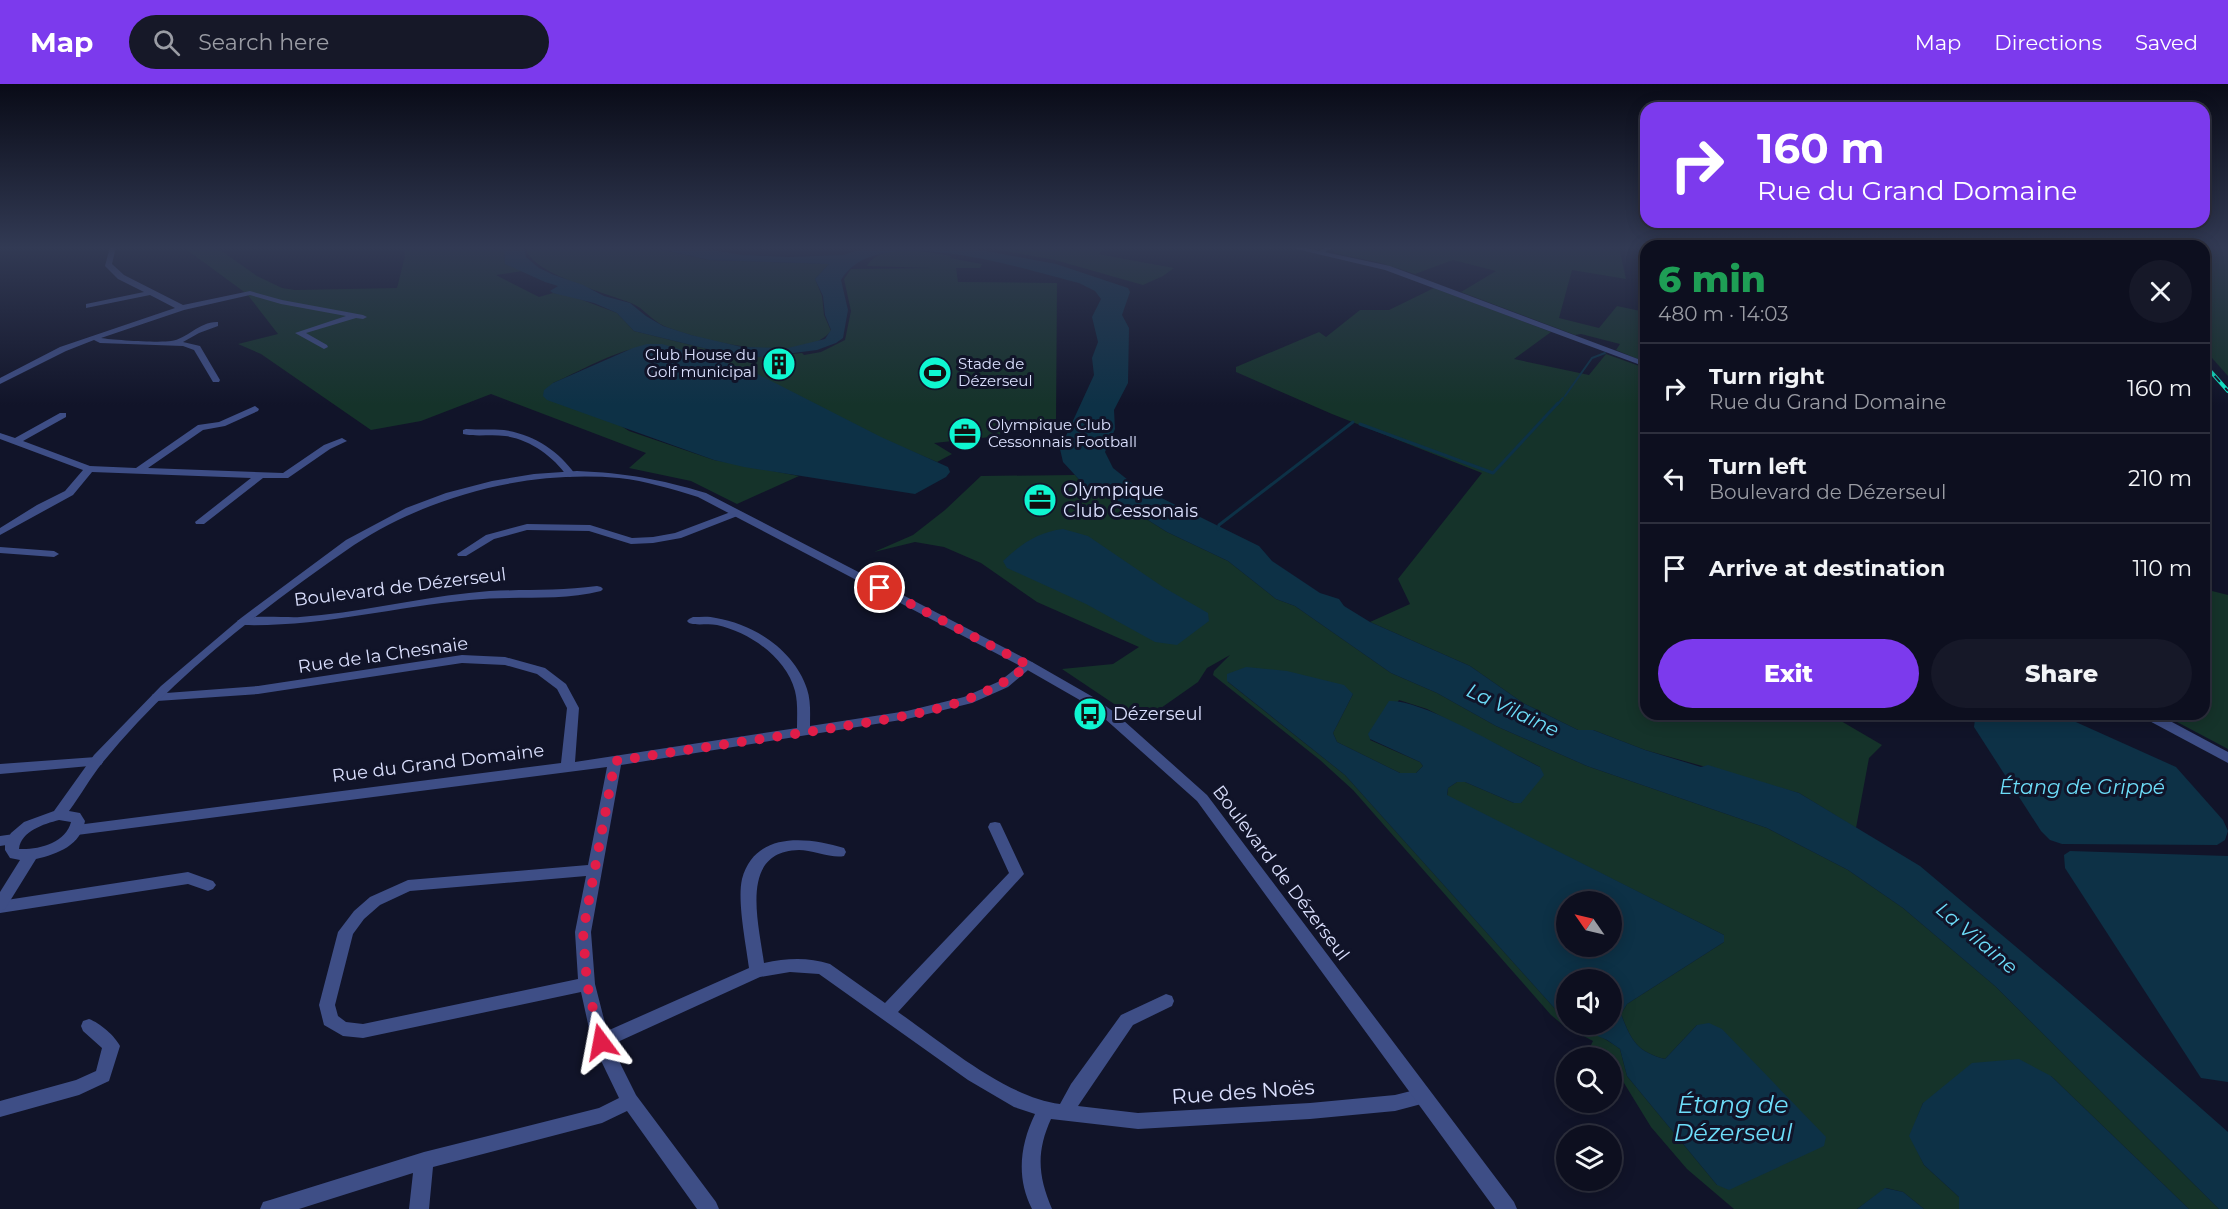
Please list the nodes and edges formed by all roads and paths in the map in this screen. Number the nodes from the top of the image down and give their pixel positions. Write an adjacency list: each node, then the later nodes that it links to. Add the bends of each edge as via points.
1 (118, 300): 6 (street)
2 (166, 300): 7 (street)
3 (218, 300): 7 (street)
4 (274, 300): 11 (street, via 360,317 299,333)
5 (1471, 300): 12 (street)
6 (89, 306)
7 (182, 308): 9 (street)
8 (215, 324): 10 (street)
9 (95, 337): 10 (street, via 100,341); 14 (street, via 29,364)
10 (172, 344): 13 (street, via 197,348)
11 (324, 347)
12 (1640, 363)
13 (216, 380)
14 (0, 381)
15 (255, 408): 22 (street, via 211,428 201,427)
16 (63, 415): 20 (street)
17 (466, 432): 24 (street, via 507,433 541,446)
18 (0, 436): 20 (street)
19 (342, 441): 23 (street, via 285,476)
20 (15, 442): 21 (street)
21 (89, 469): 22 (street); 27 (street, via 69,493)
22 (140, 469): 23 (street)
23 (262, 474): 26 (street)
24 (570, 474): 25 (street, Boulevard de Dézerseul, via 655,479 702,495); 32 (street, Boulevard de Dézerseul, via 481,487 397,516 349,543)
25 (736, 513): 30 (street, Boulevard de Dézerseul, via 677,536 653,540 631,541 590,528 527,527 490,537); 34 (street, Boulevard de Dézerseul)
26 (200, 522)
27 (0, 532)
28 (0, 550): 29 (street)
29 (54, 554)
30 (462, 554)
31 (597, 589): 32 (street, Boulevard de Dézerseul, via 568,594 469,596 300,619)
32 (243, 621): 35 (street, Boulevard de Dézerseul)
33 (693, 621): 37 (street, via 715,621 743,631 786,661 801,689)
34 (1028, 665): 37 (street, Rue du Grand Domaine, via 1004,684 968,700 907,716); 58 (street, Boulevard de Dézerseul, via 1109,715 1202,798)
35 (157, 697): 40 (street, Boulevard de Dézerseul); 41 (street, Rue de la Chesnaie, via 270,688 462,659 505,661 542,671 562,687 573,708)
36 (2158, 720): 38 (street)
37 (804, 732): 39 (street, Rue du Grand Domaine)
38 (2228, 758)
39 (615, 761): 41 (street, Rue du Grand Domaine); 49 (street)
40 (96, 762): 42 (street); 43 (street, Boulevard de Dézerseul)
41 (568, 766): 45 (street, Rue du Grand Domaine)
42 (0, 769)
43 (59, 815): 45 (street, via 75,818); 46 (street, via 28,826)
44 (995, 827): 55 (street, via 1017,874)
45 (77, 830): 48 (street, via 61,844)
46 (7, 840): 48 (street, via 15,854)
47 (839, 852): 52 (street, via 820,845 790,843 771,851 756,864 750,881)
48 (31, 855): 51 (street)
49 (594, 870): 53 (street, via 583,932); 53 (street, via 430,883 392,892 358,915 346,932 327,1005 330,1020 342,1029 363,1031)
50 (208, 885): 51 (street, via 188,878)
51 (0, 906)
52 (757, 971): 55 (street, Rue des Noës, via 783,964 824,969); 57 (street, Rue des Noës)
53 (587, 984): 57 (street)
54 (1166, 1001): 62 (street, via 1127,1020)
55 (887, 1012): 61 (street, Rue des Noës, via 974,1075 1020,1101)
56 (89, 1026): 60 (street, via 111,1046 103,1077)
57 (601, 1042): 59 (street)
58 (1423, 1096): 62 (street, Rue des Noës, via 1395,1103 1310,1111 1138,1121); 68 (street, Boulevard de Dézerseul)
59 (630, 1101): 63 (street, via 602,1115); 66 (street)
60 (0, 1109)
61 (1046, 1110): 62 (street, Rue des Noës); 67 (street, via 1036,1131 1031,1159 1032,1187)
62 (1065, 1112)
63 (424, 1161): 64 (street); 65 (street)
64 (270, 1209)
65 (419, 1209)
66 (710, 1209)
67 (1042, 1209)
68 (1507, 1209)

